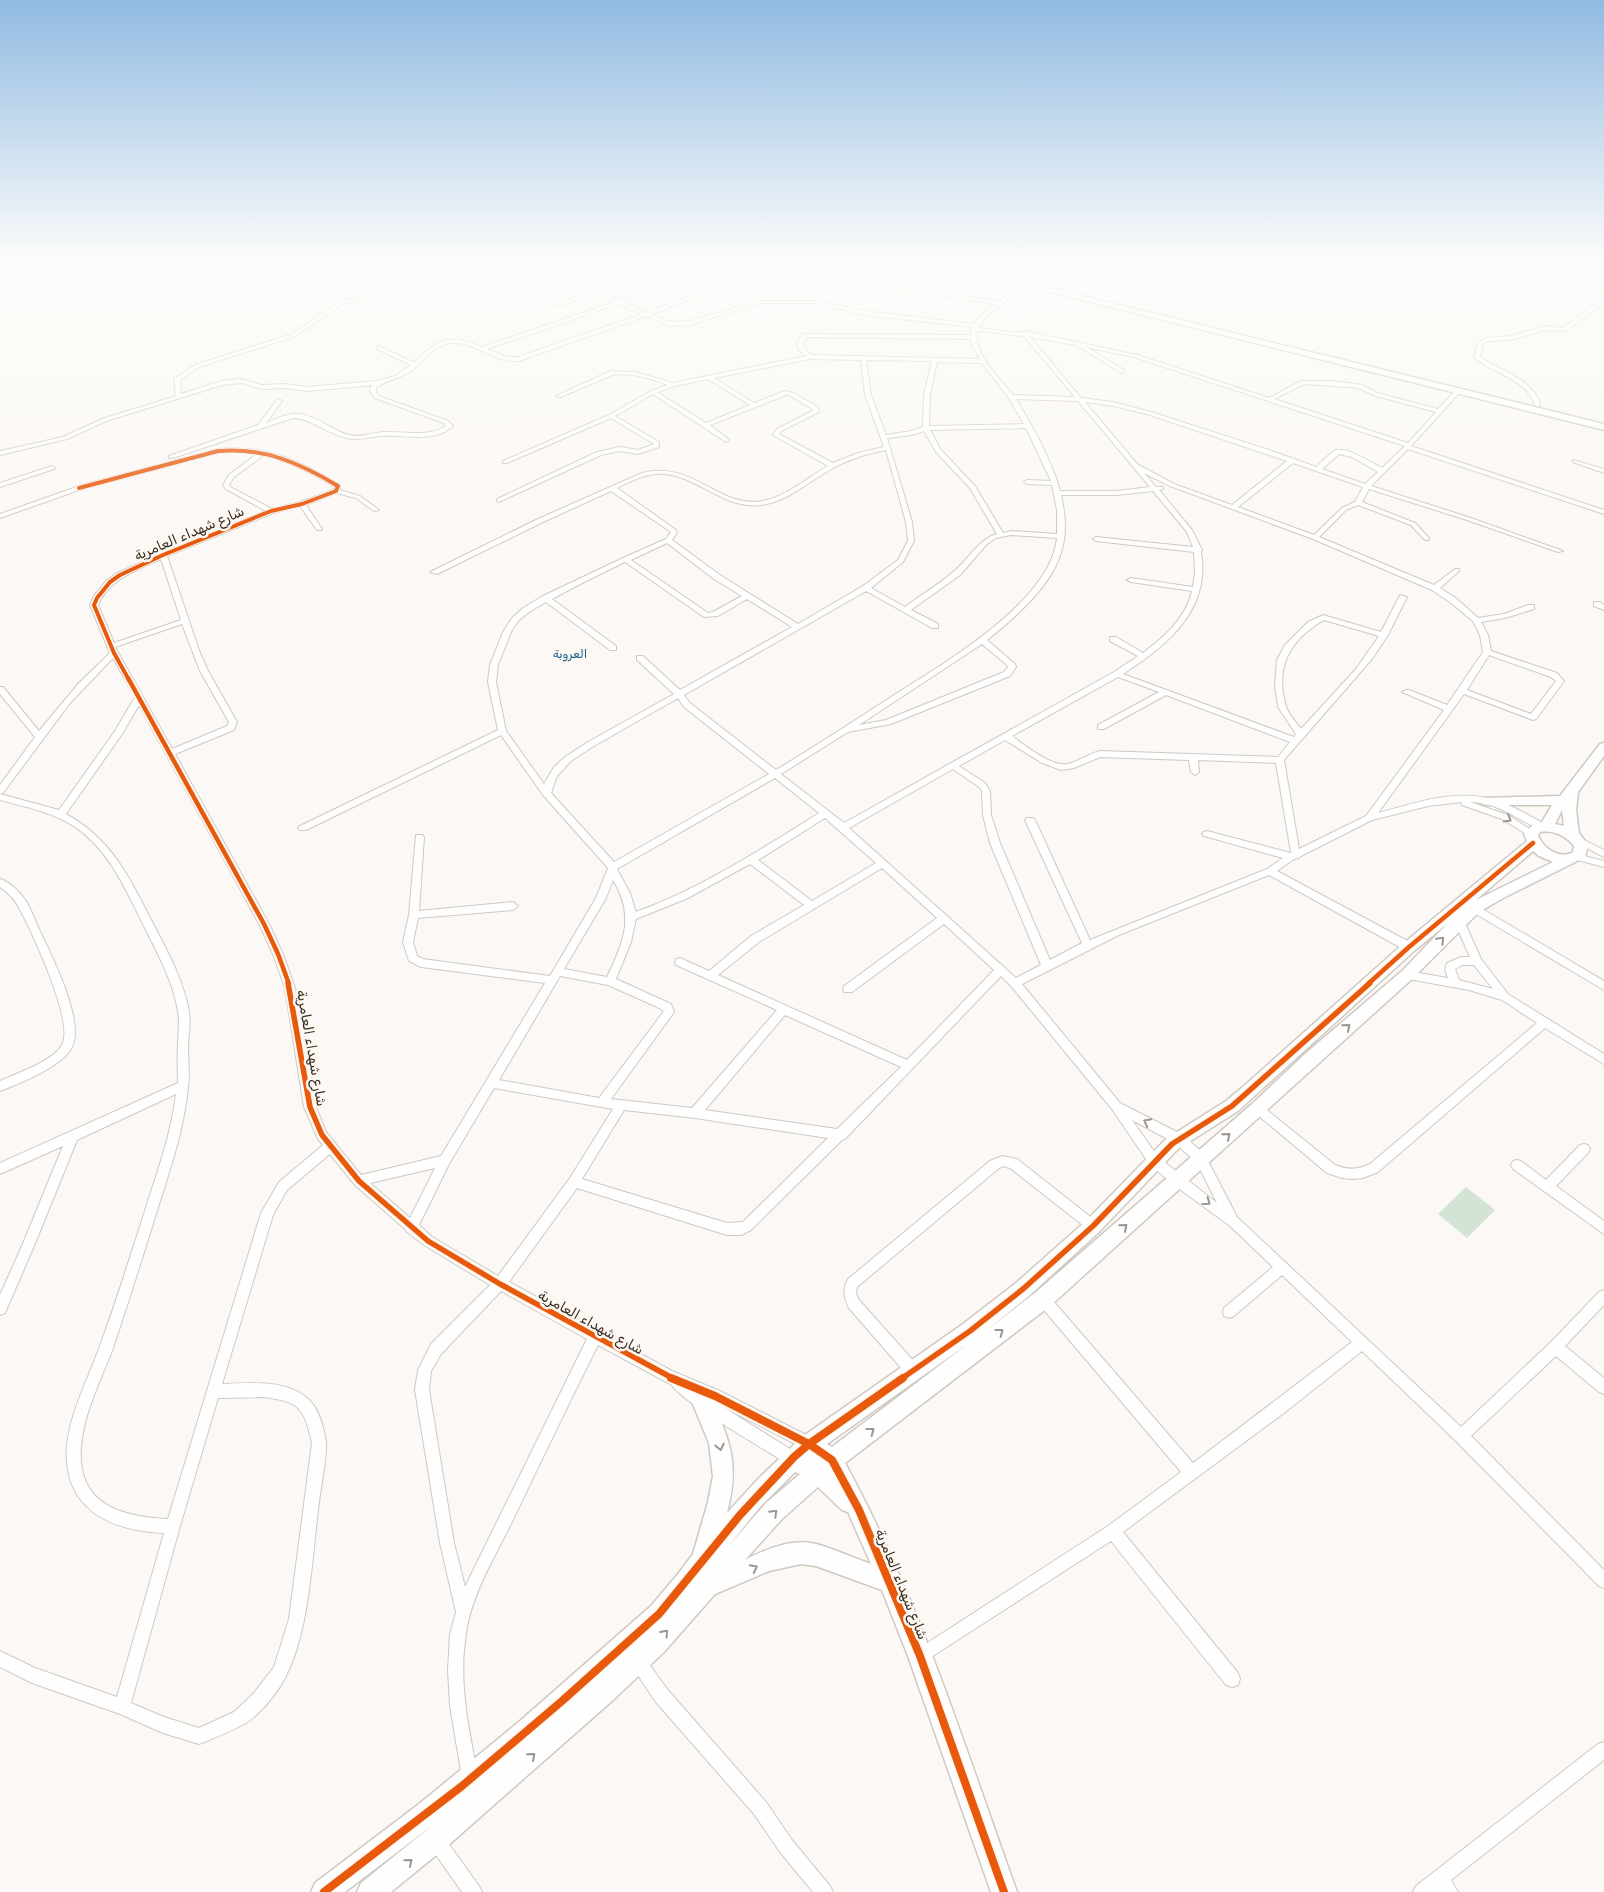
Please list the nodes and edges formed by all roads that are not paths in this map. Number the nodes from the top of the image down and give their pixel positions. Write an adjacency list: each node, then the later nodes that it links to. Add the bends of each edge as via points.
1 (237, 353): 25 (street, via 198,366 177,379)
2 (389, 353): 18 (street)
3 (427, 353): 18 (street)
4 (492, 353): 5 (street, via 515,360)
5 (534, 353)
6 (806, 353): 14 (street)
7 (981, 353): 17 (street)
8 (1041, 353): 28 (street)
9 (1094, 353): 19 (street)
10 (1123, 353): 29 (street)
11 (1309, 353): 23 (main road)
12 (1320, 353): 31 (main road)
13 (1477, 353): 31 (street, via 1478,359 1524,384)
14 (810, 357): 15 (street); 20 (street)
15 (863, 358): 16 (street); 41 (street, via 868,395)
16 (935, 360): 17 (street); 40 (street, via 927,395)
17 (983, 362): 27 (street)
18 (414, 365): 21 (street, via 397,377)
19 (1122, 371)
20 (709, 377): 22 (street); 32 (street)
21 (378, 383): 25 (street, via 307,389 262,387 233,381); 37 (street, via 373,388 377,397 450,426 426,436 385,434 353,438 297,416)
22 (673, 385): 24 (street); 26 (street, via 637,373 619,372)
23 (1458, 391): 33 (street); 39 (main road)
24 (653, 392): 34 (street); 36 (street)
25 (178, 395): 46 (street, via 104,420 66,438)
26 (560, 396)
27 (1011, 397): 28 (street); 38 (street)
28 (1080, 399): 47 (street, via 1149,413); 51 (street)
29 (1271, 399): 33 (street, via 1303,382 1334,383 1358,386 1375,394); 43 (street)
30 (279, 402): 37 (street)
31 (1538, 404): 35 (main road)
32 (753, 405): 36 (street); 50 (street, via 787,393 816,408 817,411 779,430 776,435)
33 (1439, 411): 43 (street)
34 (611, 416): 49 (street); 66 (street, via 658,443 657,446 638,452 620,449 599,453)
35 (1604, 421)
36 (706, 425): 42 (street)
37 (261, 426): 61 (street)
38 (1028, 426): 40 (street); 57 (street)
39 (1604, 427)
40 (926, 428): 41 (street); 75 (street, via 938,451 972,487)
41 (883, 437): 44 (street)
42 (726, 440)
43 (1408, 446): 54 (street); 72 (street)
44 (888, 448): 50 (street, via 863,453); 88 (street, via 909,522 911,541 902,561)
45 (264, 452): 61 (street, via 218,451); 64 (street, via 287,459 320,476 338,486); 71 (street, via 231,476 226,485)
46 (0, 453)
47 (1292, 460): 53 (street); 69 (street)
48 (1575, 461): 55 (street)
49 (505, 462)
50 (833, 466): 62 (street, via 780,497 758,504 738,502 665,472 641,475)
51 (1137, 466): 59 (street); 63 (street)
52 (52, 468): 58 (street)
53 (1317, 470): 54 (street, via 1341,452 1352,454); 60 (street)
54 (1382, 471): 60 (street)
55 (1604, 471)
56 (1027, 482): 57 (street)
57 (1056, 483): 65 (street)
58 (0, 485)
59 (1172, 485): 63 (street); 69 (street)
60 (1367, 486): 67 (street); 82 (street)
61 (79, 488): 73 (street)
62 (612, 488): 80 (street, via 674,531); 86 (street)
63 (1157, 490): 65 (street); 81 (street, via 1186,524)
64 (336, 491): 68 (street, شارع شهداء العامرية); 70 (street, via 358,497)
65 (1059, 493): 76 (street)
66 (499, 500)
67 (1358, 503): 77 (street, via 1344,509); 79 (street, via 1413,524)
68 (302, 504): 71 (street, شارع شهداء العامرية); 74 (street)
69 (1233, 508): 77 (street)
70 (376, 510)
71 (271, 511): 83 (street, شارع شهداء العامرية)
72 (1604, 512)
73 (0, 516)
74 (319, 529)
75 (1001, 535): 76 (street); 95 (street, via 985,542 957,573)
76 (1061, 536): 102 (street, via 1057,556 1034,591 1011,618)
77 (1315, 538): 89 (street)
78 (1096, 539): 81 (street)
79 (1427, 539)
80 (668, 540): 84 (street); 91 (street)
81 (1199, 550): 90 (street)
82 (1560, 551)
83 (163, 555): 97 (street); 104 (street, شارع شهداء العامرية, via 110,582 97,598 94,605)
84 (625, 559): 91 (street, via 707,615); 93 (street)
85 (1458, 570): 89 (street)
86 (434, 572)
87 (1131, 580): 90 (street)
88 (866, 588): 95 (street); 98 (street)
89 (1435, 588): 96 (street)
90 (1197, 590): 106 (street, via 1176,628)
91 (748, 596): 98 (street)
92 (1403, 597): 100 (street)
93 (546, 598): 103 (street); 118 (street, via 515,620 500,646 492,682)
94 (1531, 607): 96 (street, via 1505,616)
95 (905, 610): 99 (street)
96 (1476, 620): 105 (street, via 1484,635)
97 (184, 621): 104 (street); 124 (street, via 204,671 234,722 231,728)
98 (796, 626): 113 (street)
99 (935, 626)
100 (1384, 635): 122 (street, via 1368,659); 122 (street, via 1323,618 1311,624 1288,647 1280,668 1280,702)
101 (1113, 638): 106 (street)
102 (982, 640): 119 (street); 119 (street, via 1011,664 1007,674 888,722)
103 (613, 648)
104 (113, 649): 114 (street, شارع شهداء العامرية); 120 (street)
105 (1487, 652): 110 (street); 110 (street, via 1554,675 1560,681 1533,717)
106 (1145, 657): 108 (street)
107 (640, 658): 113 (street)
108 (1117, 674): 111 (street); 121 (street)
109 (0, 689): 115 (street)
110 (1462, 691): 116 (street)
111 (1165, 692): 117 (street); 122 (street)
112 (1406, 692): 116 (street)
113 (679, 694): 129 (street, via 687,705); 131 (street, via 565,761 553,773)
114 (139, 697): 124 (street, شارع شهداء العامرية); 137 (street, via 119,732)
115 (3, 699): 120 (street)
116 (1449, 709): 138 (street)
117 (1101, 727)
118 (502, 731): 131 (street); 141 (street)
119 (843, 732): 129 (street)
120 (39, 736): 130 (street)
121 (1005, 736): 125 (street, via 1062,768 1100,754); 127 (street)
122 (1297, 737): 126 (street)
123 (1604, 747): 132 (street)
124 (170, 753): 192 (street, شارع شهداء العامرية, via 278,954 290,988 310,1107 322,1135)
125 (1193, 757): 126 (street); 128 (street)
126 (1280, 760): 147 (street)
127 (954, 766): 140 (street); 166 (street, via 986,790 995,843)
128 (1195, 772)
129 (774, 775): 136 (street); 152 (street)
130 (0, 791)
131 (546, 793): 152 (street)
132 (1567, 796): 135 (street); 142 (street); 145 (street)
133 (0, 797): 137 (street)
134 (1450, 800): 135 (street, via 1473,798); 138 (street); 142 (street, one-way to 142, via 1489,810)
135 (1487, 801): 142 (street, via 1507,807)
136 (826, 813): 140 (street); 149 (street)
137 (60, 815): 183 (street, via 108,851 163,954 184,1012)
138 (1369, 818): 147 (street)
139 (1030, 820): 162 (street)
140 (843, 827): 150 (street)
141 (303, 828)
142 (1539, 832): 145 (street, via 1560,829); 148 (street, via 1550,856); 163 (street, via 1497,875)
143 (1207, 834): 147 (street)
144 (419, 838): 158 (street)
145 (1575, 838): 146 (street); 148 (street, via 1582,850)
146 (1604, 854)
147 (1294, 856): 153 (street)
148 (1574, 858): 151 (street); 157 (street)
149 (750, 860): 156 (street); 159 (street, via 691,893)
150 (883, 863): 156 (street); 160 (street)
151 (1604, 864)
152 (612, 869): 159 (street); 170 (street, via 601,898)
153 (1270, 871): 162 (street); 163 (street)
154 (0, 882): 182 (street, via 22,903 68,1006 72,1036 64,1051 54,1058)
155 (513, 906): 158 (street)
156 (812, 906): 168 (street, via 756,939)
157 (1474, 908): 161 (street); 174 (street)
158 (414, 914): 170 (street, via 408,942 410,954 416,961)
159 (631, 917): 171 (street, via 624,948)
160 (945, 918): 167 (street); 175 (street)
161 (1459, 921): 164 (street); 169 (street, one-way to 161)
162 (1088, 945): 166 (street)
163 (1409, 947): 191 (street, via 1250,1091)
164 (1477, 961): 173 (street, via 1460,961 1451,966); 176 (street)
165 (680, 962): 168 (street)
166 (1046, 966): 172 (street)
167 (1001, 969): 172 (street); 180 (street)
168 (710, 975): 177 (street)
169 (1407, 975): 173 (street); 187 (street, one-way to 169)
170 (555, 976): 171 (street); 181 (street)
171 (610, 981): 184 (street, via 659,1003 669,1012)
172 (1015, 983): 186 (street)
173 (1455, 983): 176 (street)
174 (1604, 986)
175 (848, 989)
176 (1505, 997): 178 (street)
177 (784, 1009): 180 (street); 188 (street)
178 (1545, 1022): 179 (street); 187 (street, via 1374,1168 1364,1173 1344,1174 1331,1169)
179 (1602, 1055)
180 (909, 1066): 189 (street)
181 (492, 1084): 184 (street); 195 (street)
182 (0, 1086)
183 (183, 1086): 190 (street); 226 (street, via 172,1144 158,1191 74,1439 78,1483 88,1499 104,1512 126,1522)
184 (602, 1103): 185 (street)
185 (621, 1106): 188 (street); 201 (street)
186 (1116, 1106): 191 (street, one-way to 186); 196 (street)
187 (1258, 1109): 194 (street, one-way to 187)
188 (695, 1112): 189 (street)
189 (841, 1135): 201 (street, via 741,1229 727,1229)
190 (72, 1137): 198 (street); 211 (street)
191 (1179, 1139): 194 (street); 196 (street)
192 (331, 1146): 199 (street, شارع شهداء العامرية); 219 (street, via 283,1186 267,1213)
193 (1584, 1149): 202 (street)
194 (1201, 1159): 200 (street); 203 (street)
195 (446, 1160): 199 (street); 205 (street)
196 (1154, 1161): 200 (street); 204 (street)
197 (1517, 1165): 202 (street)
198 (0, 1169)
199 (360, 1181): 205 (street, شارع شهداء العامرية)
200 (1178, 1181): 203 (street, one-way to 203); 210 (street, one-way to 200)
201 (574, 1182): 208 (street)
202 (1548, 1186): 206 (street)
203 (1234, 1222): 207 (street)
204 (1093, 1226): 216 (street, via 1023,1289); 216 (street, via 1013,1163 1002,1161 994,1165 852,1282 850,1294 854,1304)
205 (412, 1228): 208 (street, شارع شهداء العامرية)
206 (1604, 1228)
207 (1282, 1267): 212 (street); 214 (street)
208 (500, 1284): 213 (street, شارع شهداء العامرية); 232 (street, via 436,1349 428,1360 422,1380 434,1471)
209 (1604, 1296): 215 (street)
210 (1043, 1299): 224 (street, one-way to 210); 225 (street)
211 (0, 1309)
212 (1229, 1312)
213 (595, 1337): 217 (street, شارع شهداء العامرية); 232 (street, via 493,1544)
214 (1362, 1344): 221 (street); 225 (street)
215 (1556, 1347): 218 (street); 221 (street)
216 (913, 1371): 222 (street)
217 (667, 1376): 220 (street, شارع شهداء العامرية); 222 (street, شارع شهداء العامرية, via 715,1396)
218 (1604, 1386)
219 (213, 1391): 226 (street); 237 (street, via 259,1391 295,1398 306,1406 319,1442 297,1619 287,1654 280,1672 260,1699 240,1718 198,1736)
220 (702, 1402): 223 (street, شارع شهداء العامرية); 228 (street, one-way to 228, via 721,1450 723,1478)
221 (1461, 1436): 230 (street)
222 (810, 1444): 223 (street); 224 (street, شارع شهداء العامرية)
223 (793, 1459): 224 (street, شارع شهداء العامرية); 228 (street, via 758,1494)
224 (825, 1467): 229 (street, شارع شهداء العامرية, via 859,1510); 231 (street, one-way to 224, via 774,1511)
225 (1191, 1472): 227 (street)
226 (173, 1526): 237 (street)
227 (1113, 1531): 234 (street); 236 (street)
228 (703, 1560): 233 (street)
229 (890, 1580): 231 (street, one-way to 229, via 766,1561 801,1553 840,1562); 234 (street, شارع شهداء العامرية)
230 (1604, 1581)
231 (708, 1585): 233 (street, one-way to 231, via 656,1644)
232 (464, 1613): 239 (street, via 458,1641 456,1691)
233 (633, 1652): 239 (street, via 567,1698); 240 (street, one-way to 233, via 605,1692); 247 (street, via 661,1695 760,1808)
234 (920, 1656): 248 (street, شارع شهداء العامرية)
235 (0, 1659): 237 (street, via 32,1675)
236 (1232, 1678)
237 (122, 1708)
238 (1604, 1750): 243 (street)
239 (470, 1779): 240 (street); 241 (street)
240 (474, 1807): 242 (street)
241 (425, 1816): 242 (street); 244 (street)
242 (436, 1839): 245 (street, one-way to 242); 246 (street)
243 (1444, 1886): 249 (street)
244 (324, 1892)
245 (370, 1892)
246 (473, 1892)
247 (824, 1892)
248 (1004, 1892)
249 (1422, 1892)

